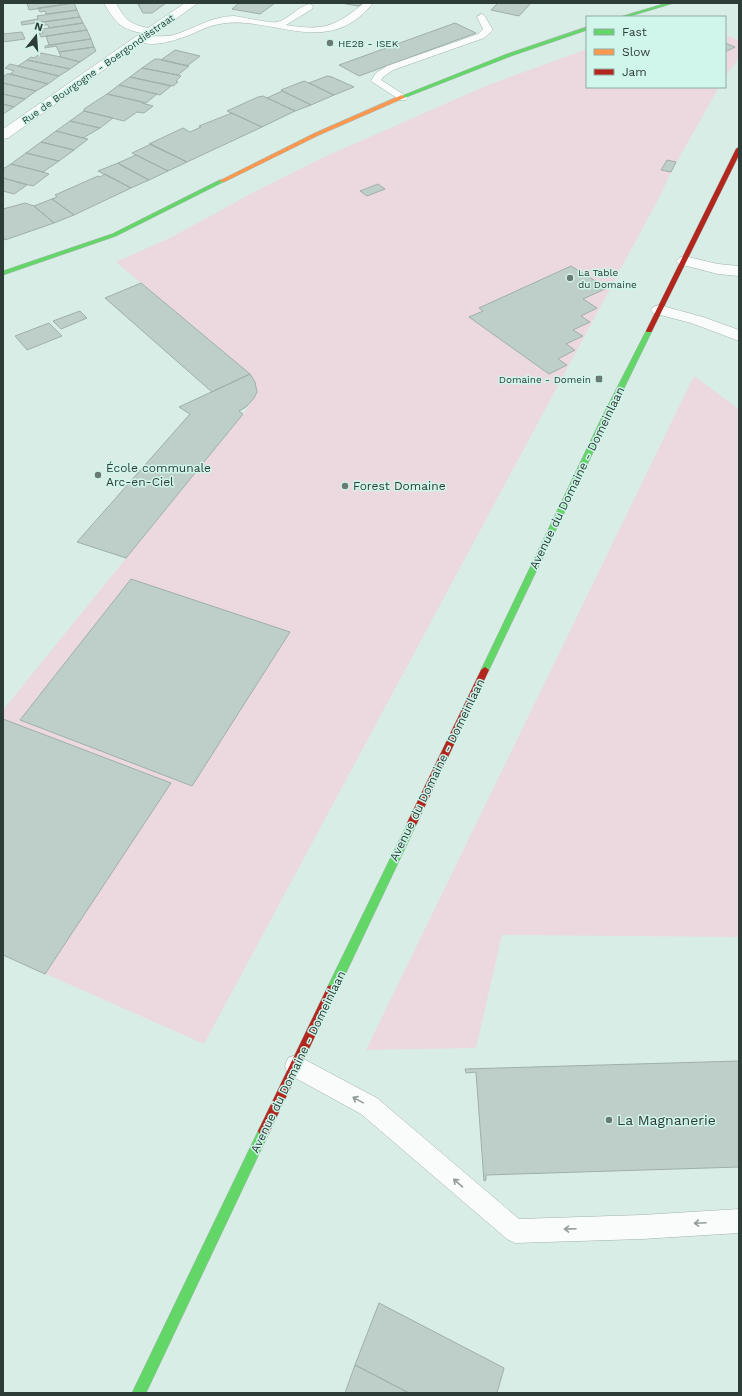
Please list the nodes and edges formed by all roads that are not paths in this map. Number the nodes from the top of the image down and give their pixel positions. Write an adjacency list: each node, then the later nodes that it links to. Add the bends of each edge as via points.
1 (110, 3): 10 (street, via 120,22)
2 (192, 3): 10 (street, Rue de Bourgogne - Boergondiëstraat)
3 (369, 3): 8 (lane, via 337,26 320,30)
4 (672, 3): 6 (street)
5 (309, 7): 8 (lane)
6 (626, 16)
7 (481, 18): 11 (lane, via 488,30 481,36 390,68 379,75 376,81)
8 (279, 25): 10 (lane, via 220,20 170,39 157,40)
9 (586, 28): 11 (street)
10 (146, 36): 12 (street, Rue de Bourgogne - Boergondiëstraat)
11 (403, 98): 16 (street, via 280,152 130,228 83,247)
12 (3, 135)
13 (739, 148): 14 (street, Avenue du Domaine - Domeinlaan)
14 (684, 261): 15 (street); 17 (street, Avenue du Domaine - Domeinlaan)
15 (739, 271)
16 (3, 273)
17 (659, 310): 18 (street, via 697,320); 19 (street, Avenue du Domaine - Domeinlaan)
18 (739, 336)
19 (296, 1066): 20 (lane, one-way to 19, via 515,1231 369,1106); 21 (street, Avenue du Domaine - Domeinlaan)
20 (739, 1221)
21 (139, 1393)

